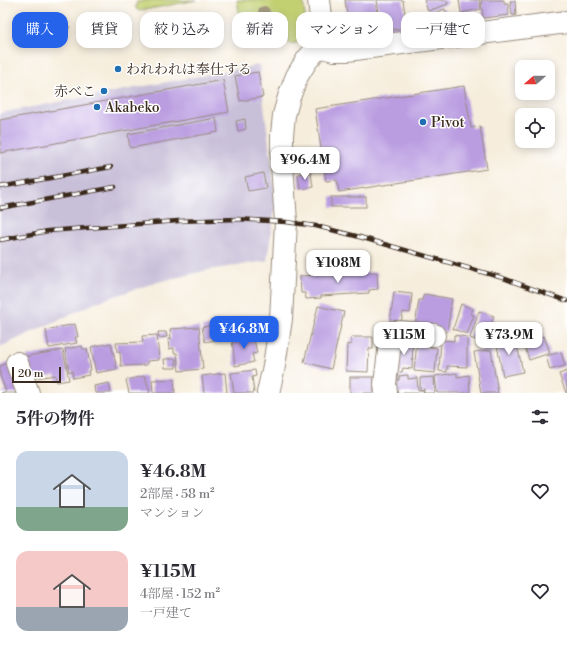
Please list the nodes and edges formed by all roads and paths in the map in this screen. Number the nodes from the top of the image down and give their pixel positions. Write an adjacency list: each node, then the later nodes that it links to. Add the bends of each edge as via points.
1 (319, 0): 2 (street)
2 (320, 12)
3 (567, 22): 4 (street)
4 (393, 44)
5 (317, 48): 11 (street, via 297,76 284,115 282,164 286,222 281,319)
6 (326, 48): 7 (street)
7 (363, 48)
8 (434, 335): 12 (street, via 396,332 391,335)
9 (17, 363): 10 (street)
10 (28, 393)
11 (268, 393)
12 (386, 393)

